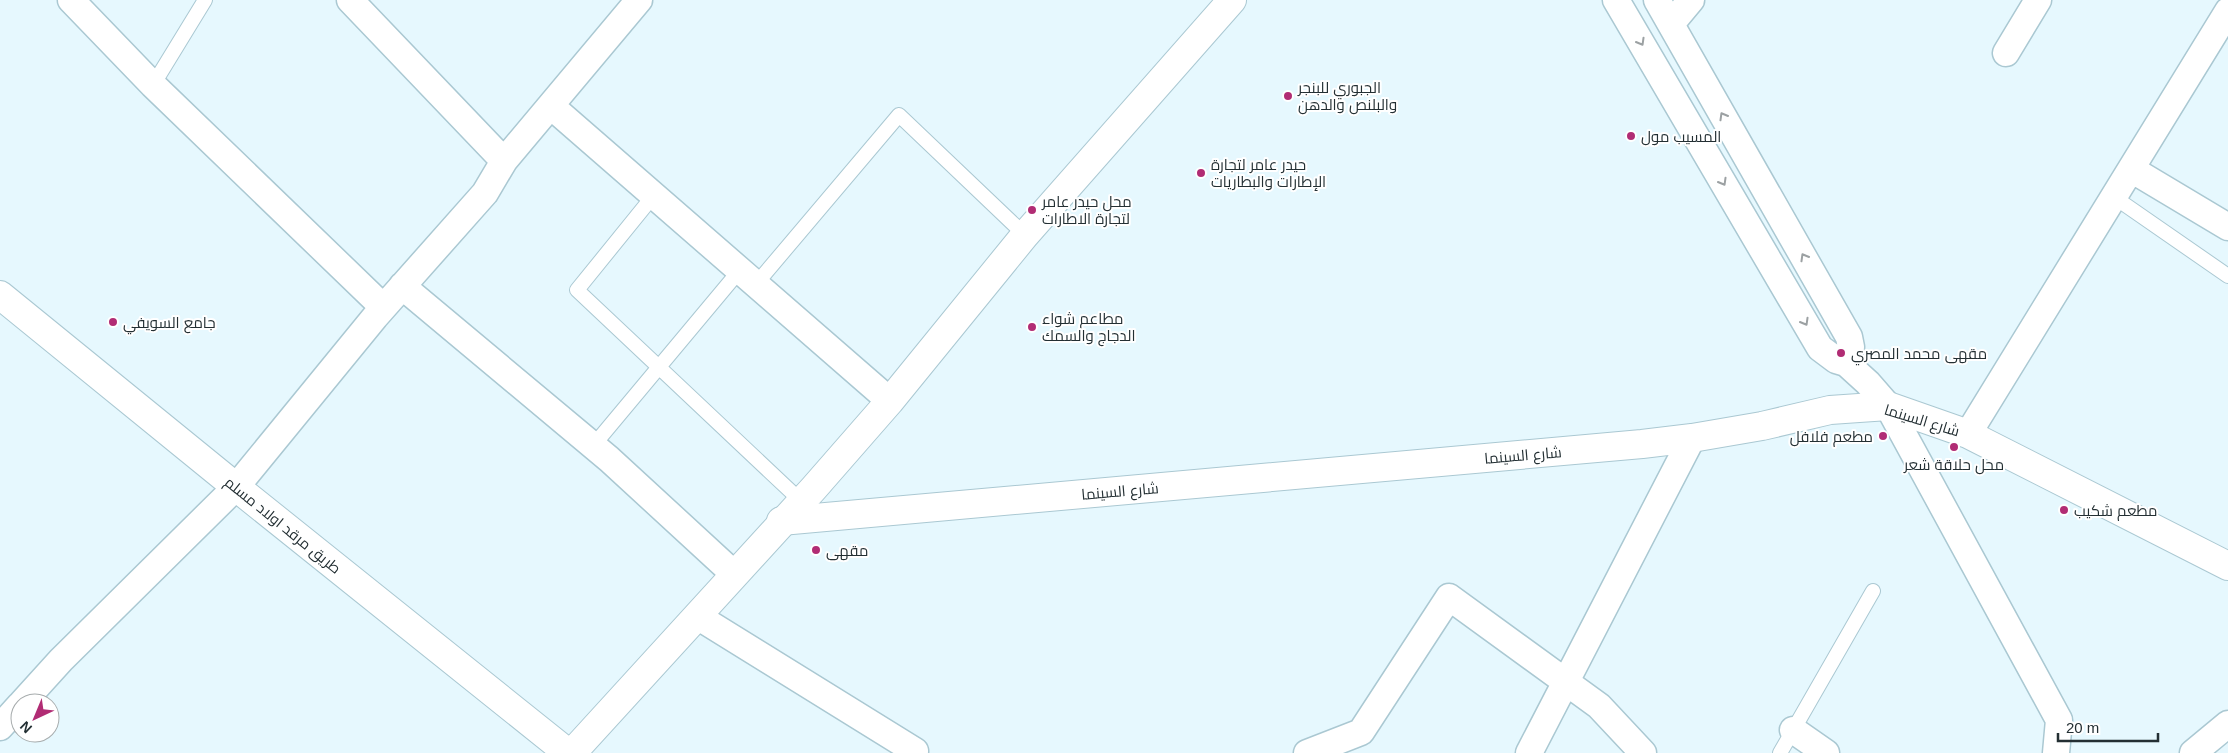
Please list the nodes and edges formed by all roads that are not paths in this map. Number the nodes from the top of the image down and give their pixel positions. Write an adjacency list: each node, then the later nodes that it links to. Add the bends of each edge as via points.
1 (71, 0): 13 (street)
2 (205, 0): 13 (lane)
3 (350, 0): 15 (street)
4 (1232, 0): 20 (street)
5 (1616, 0): 26 (street, one-way to 26, via 1820,348)
6 (1657, 0): 11 (street)
7 (1691, 0): 11 (street)
8 (2038, 0): 12 (street)
9 (626, 5): 14 (street)
10 (2228, 11): 16 (street)
11 (1671, 24): 26 (street, one-way to 11, via 1851,347 1849,337)
12 (2006, 53)
13 (153, 84): 25 (street)
14 (551, 106): 15 (street); 17 (street)
15 (504, 161): 23 (street, via 485,193)
16 (2131, 169): 18 (street); 19 (street)
17 (654, 196): 22 (street); 27 (lane, via 577,290)
18 (2114, 197): 21 (lane); 30 (street)
19 (2228, 227)
20 (1025, 236): 22 (lane, via 900,115); 28 (street)
21 (2228, 276)
22 (748, 277): 27 (lane); 28 (street)
23 (402, 286): 25 (street); 32 (street)
24 (0, 295): 33 (street, طريق مرقد اولاد مسلم)
25 (383, 307): 33 (street)
26 (1846, 363): 29 (street)
27 (660, 366): 32 (lane); 34 (lane)
28 (890, 401): 34 (street)
29 (1888, 406): 30 (street, شارع السينما); 31 (street, شارع السينما, via 1830,410); 53 (street, via 2059,720)
30 (1968, 434): 36 (street, شارع السينما)
31 (1692, 438): 35 (street, شارع السينما); 40 (street)
32 (593, 446): 37 (street)
33 (236, 487): 41 (street); 47 (street, طريق مرقد اولاد مسلم)
34 (801, 501): 35 (street)
35 (781, 521): 37 (street)
36 (2228, 566)
37 (734, 574): 39 (street)
38 (1873, 591): 45 (lane)
39 (697, 616): 46 (street); 47 (street)
40 (1566, 682): 48 (street, via 1449,597 1361,732); 49 (street); 50 (street, via 1599,706)
41 (31, 693)
42 (10, 716): 44 (street)
43 (2228, 724): 54 (street)
44 (0, 727)
45 (1793, 730): 51 (lane); 52 (street)
46 (915, 751)
47 (570, 753)
48 (1307, 753)
49 (1529, 753)
50 (1643, 753)
51 (1780, 753)
52 (1826, 753)
53 (2056, 753)
54 (2193, 753)

